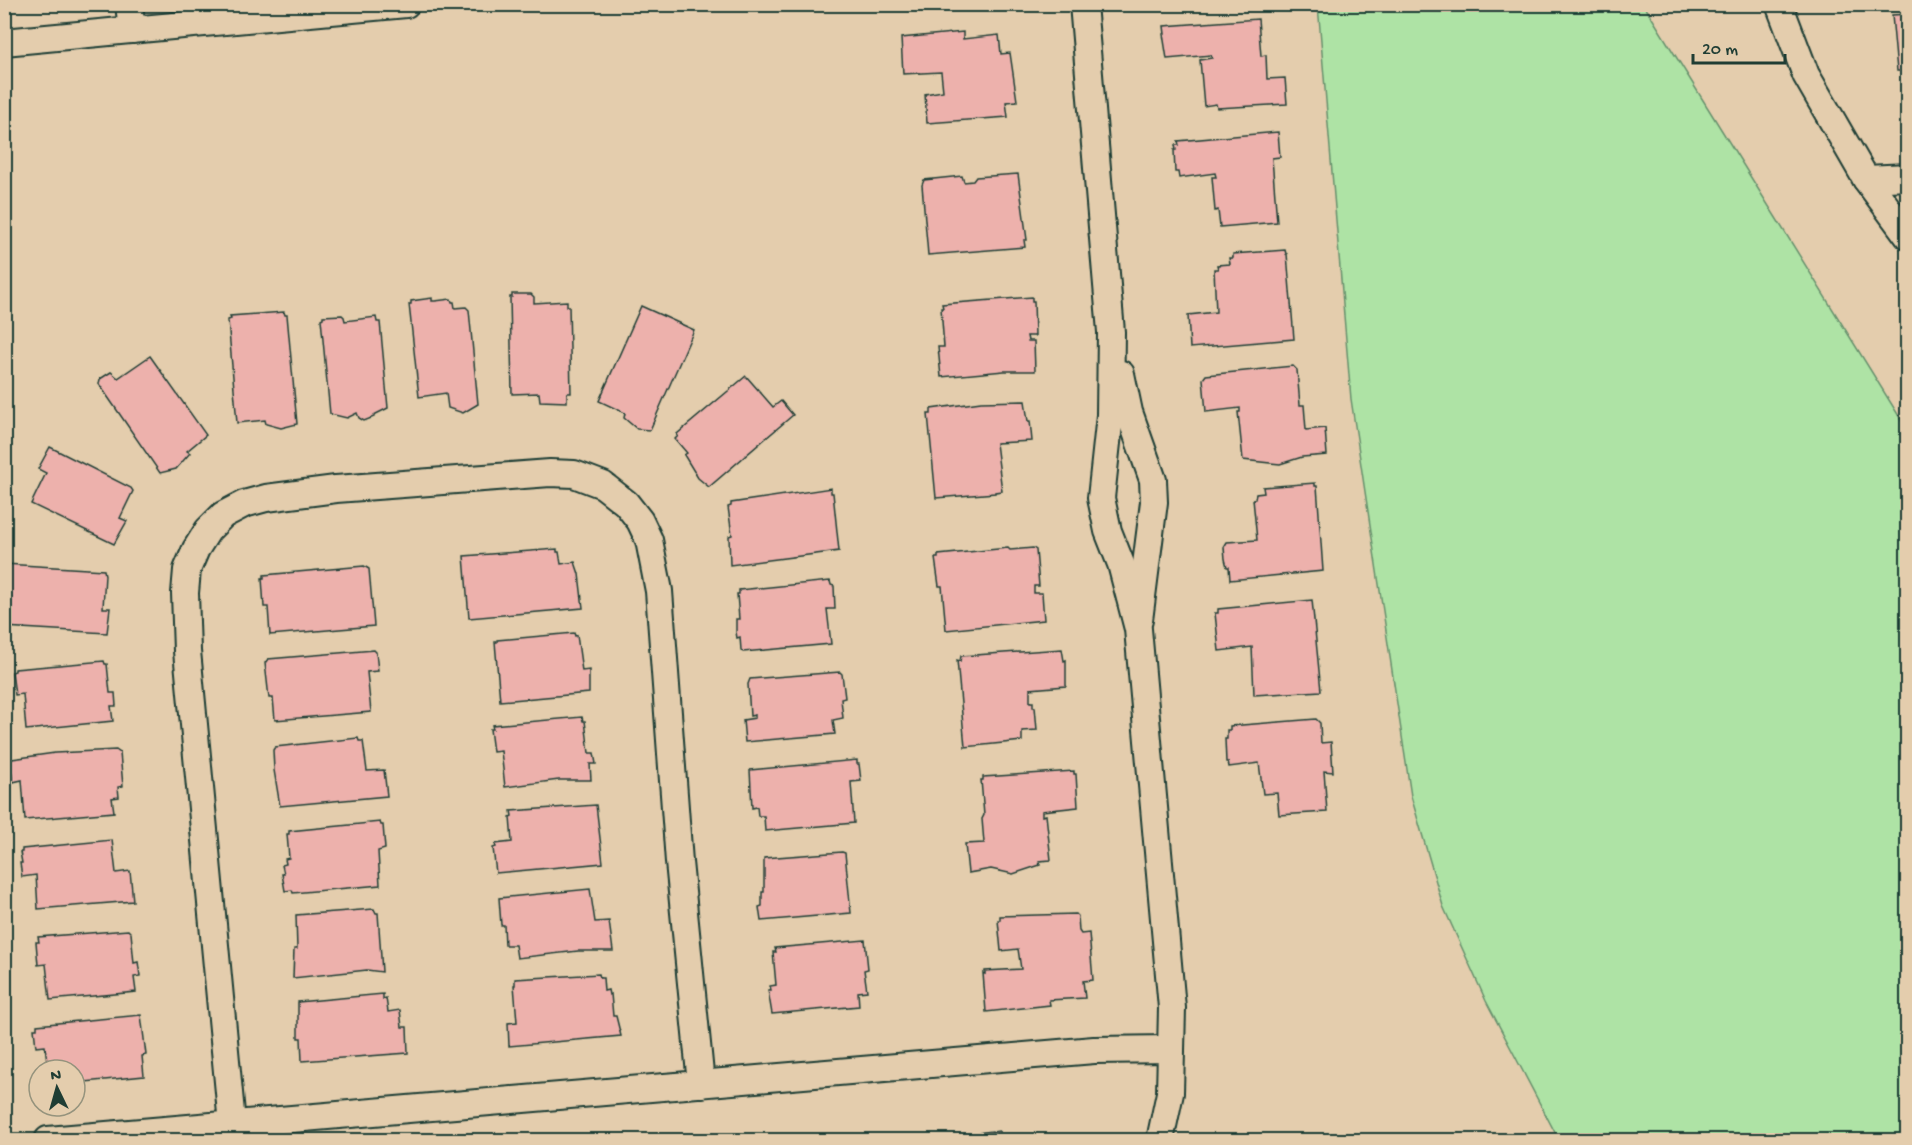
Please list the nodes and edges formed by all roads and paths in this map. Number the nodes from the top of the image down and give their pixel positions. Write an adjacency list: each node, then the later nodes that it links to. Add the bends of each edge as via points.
1 (129, 4): 5 (street)
2 (406, 4): 5 (street)
3 (1083, 4): 10 (street)
4 (1779, 4): 8 (street, via 1806,75)
5 (132, 30): 6 (street)
6 (4, 42)
7 (1908, 177): 8 (street)
8 (1866, 179): 9 (street)
9 (1908, 236)
10 (1112, 332): 11 (street, via 1110,415 1101,498); 11 (street, via 1129,412 1153,480 1154,502)
11 (1138, 629): 12 (street, via 1172,1008)
12 (1171, 1049): 13 (street, via 1094,1050); 16 (street, via 1170,1093)
13 (701, 1084): 14 (street); 14 (street, via 658,591 649,540 640,522 626,503 603,485 574,474 336,489 266,498 223,515 208,530 187,570 188,662)
14 (232, 1124): 15 (street)
15 (48, 1140)
16 (1160, 1140)

